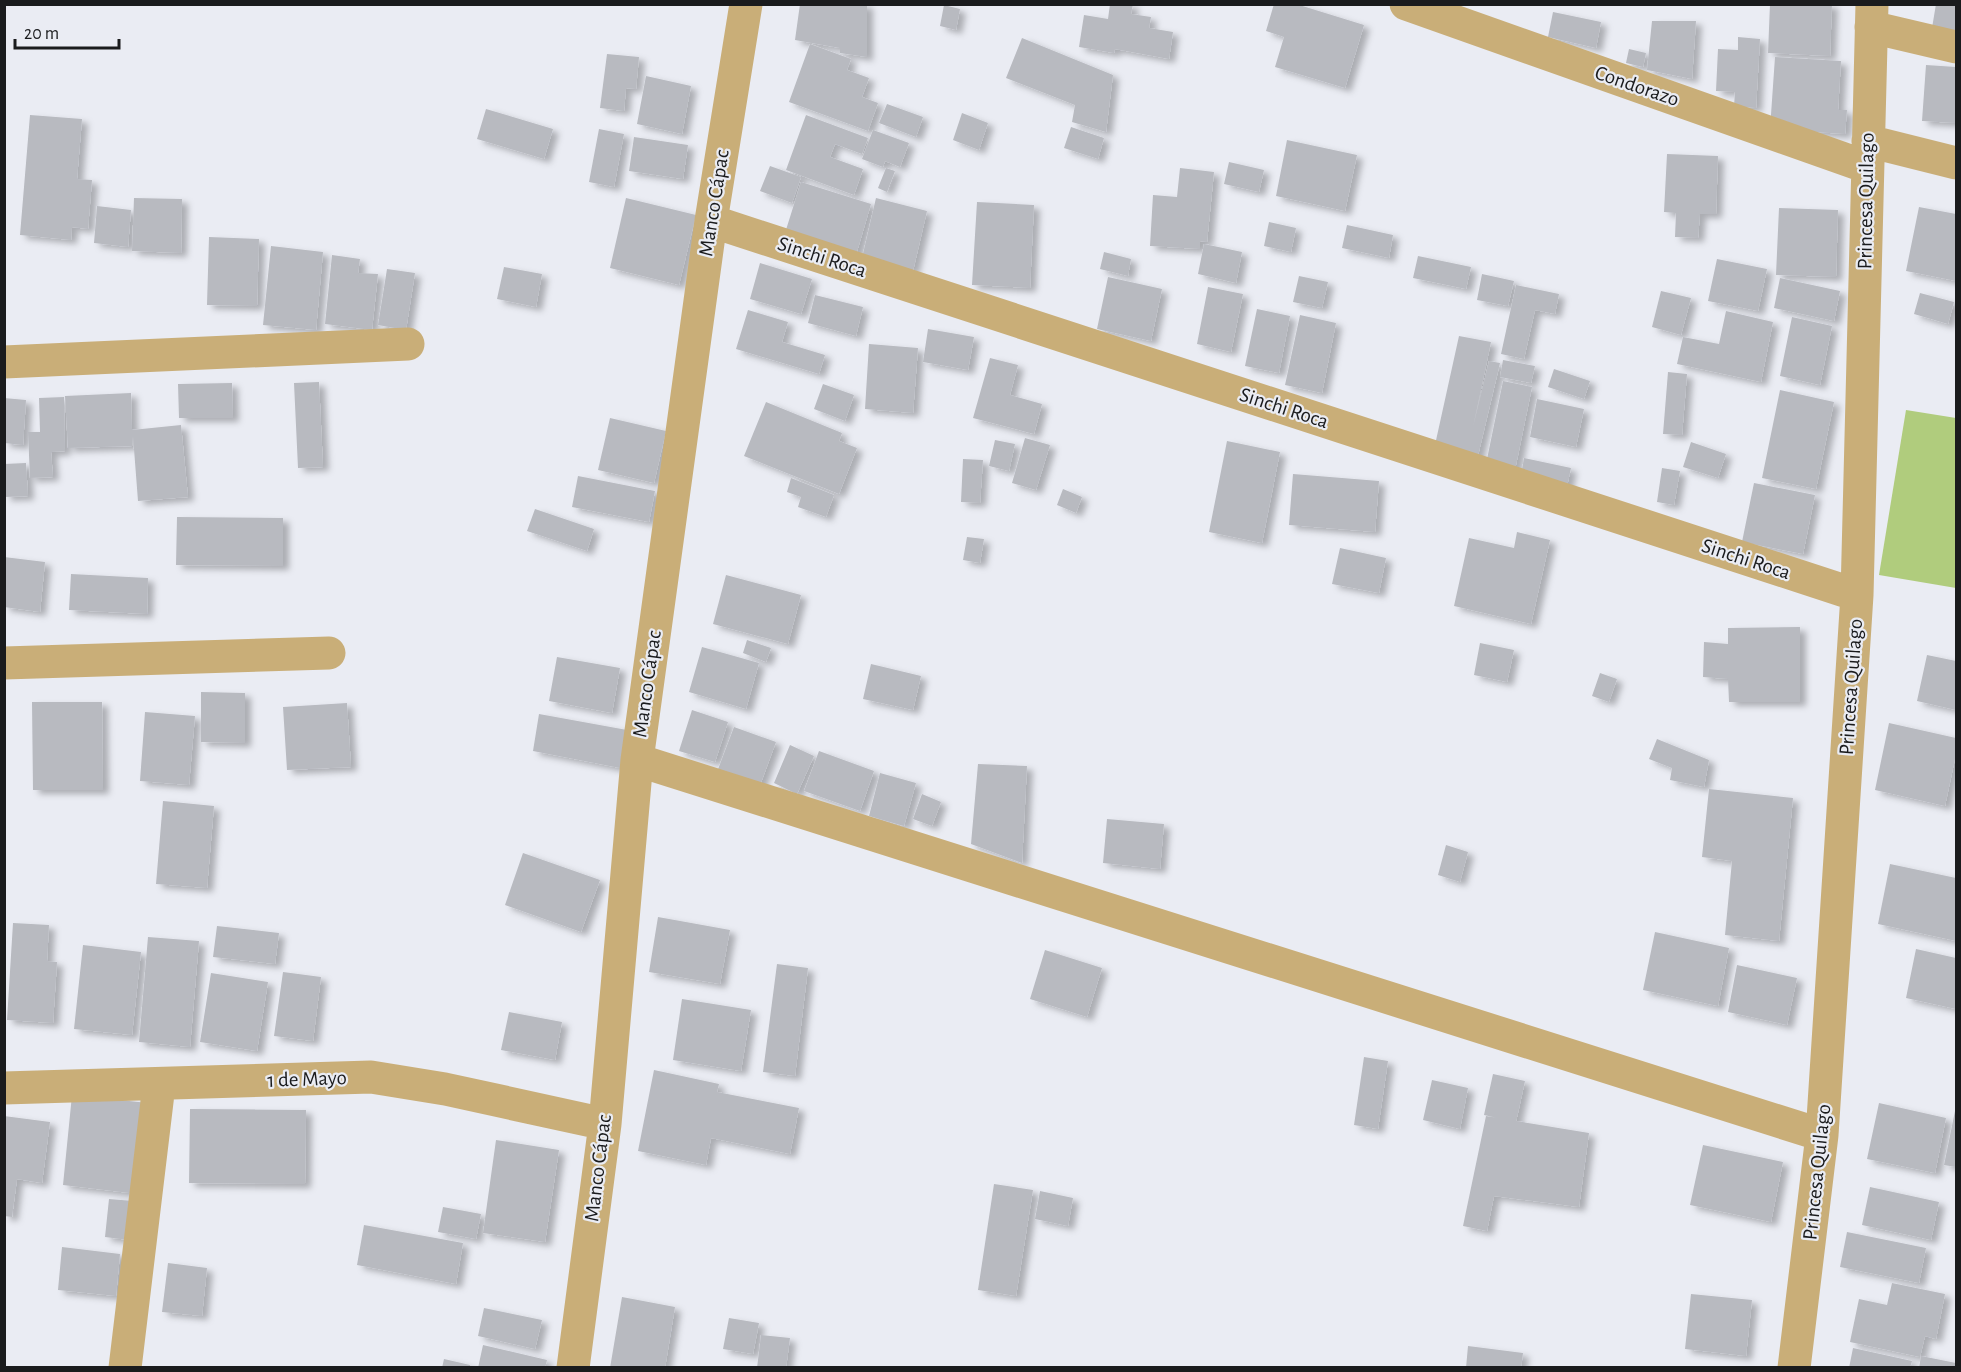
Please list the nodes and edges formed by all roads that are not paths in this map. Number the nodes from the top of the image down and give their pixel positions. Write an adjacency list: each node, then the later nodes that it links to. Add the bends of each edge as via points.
1 (746, 4): 7 (street, Manco Cápac)
2 (1406, 4): 5 (street, Condorazo)
3 (1871, 16): 4 (street); 5 (street, Princesa Quilago)
4 (1956, 47)
5 (1868, 154): 6 (street, Condorazo); 10 (street, Princesa Quilago)
6 (1956, 163)
7 (711, 221): 10 (street, Sinchi Roca); 13 (street, Manco Cápac)
8 (408, 344): 9 (street)
9 (4, 362)
10 (1857, 595): 17 (street, Princesa Quilago)
11 (329, 652): 12 (street)
12 (4, 663)
13 (637, 760): 16 (street, Manco Cápac); 17 (street)
14 (159, 1085): 15 (street, 1 de Mayo); 16 (street, 1 de Mayo, via 371,1077); 18 (street)
15 (4, 1088)
16 (605, 1124): 19 (street, Manco Cápac)
17 (1822, 1135): 20 (street, Princesa Quilago)
18 (124, 1368)
19 (573, 1368)
20 (1794, 1368)

